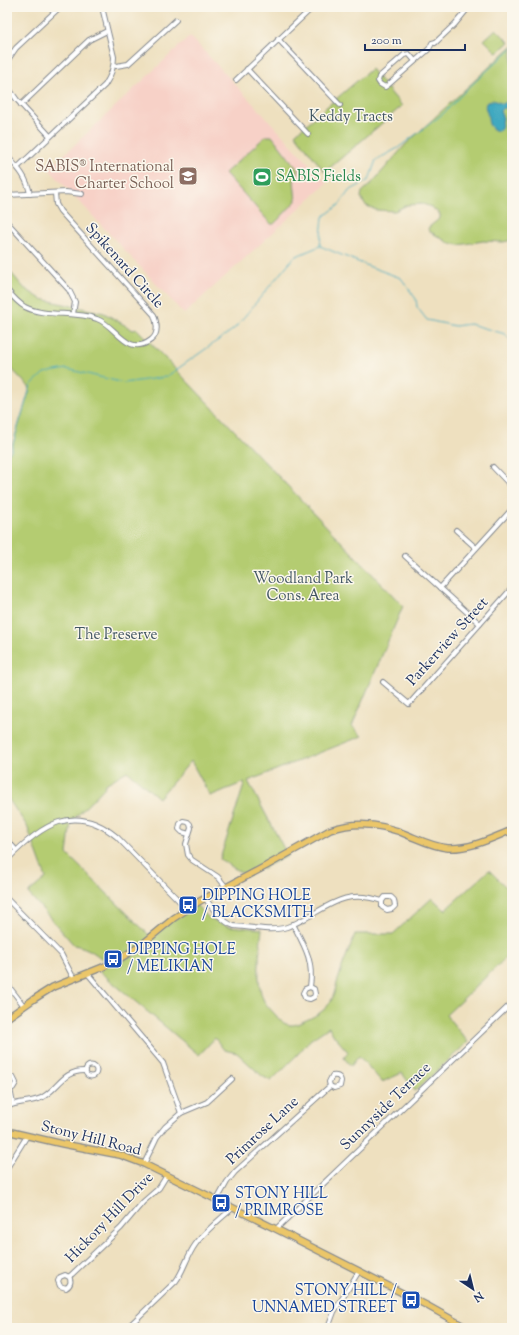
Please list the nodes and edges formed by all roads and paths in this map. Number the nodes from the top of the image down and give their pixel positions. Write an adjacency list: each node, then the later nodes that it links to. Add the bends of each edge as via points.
1 (60, 7): 8 (street, via 16,48)
2 (102, 7): 6 (street)
3 (313, 7): 7 (street)
4 (469, 7): 9 (street, via 455,24)
5 (176, 20): 10 (street, via 128,64)
6 (107, 31): 10 (street); 14 (street, via 90,40)
7 (278, 39): 11 (street); 15 (street)
8 (7, 61)
9 (415, 61): 9 (street, via 388,85 383,86 378,81 403,56 409,54)
10 (114, 65): 17 (street, via 105,84)
11 (247, 69): 12 (street); 16 (street)
12 (236, 80)
13 (7, 86): 14 (street)
14 (21, 105): 17 (street)
15 (340, 105)
16 (308, 134)
17 (50, 136): 19 (street)
18 (7, 156): 19 (street)
19 (18, 166): 21 (street, via 27,180)
20 (54, 193): 21 (street); 22 (street); 26 (street, Spikenard Circle, via 60,211 154,315 156,332 147,343 134,346 128,344 106,323)
21 (30, 194): 23 (street)
22 (82, 194)
23 (7, 195)
24 (7, 222): 26 (street, via 69,290 75,302)
25 (7, 290): 26 (street, Spikenard Circle, via 26,307 52,313)
26 (73, 314)
27 (493, 467): 28 (street)
28 (512, 487)
29 (512, 508): 31 (street)
30 (456, 530): 31 (street)
31 (476, 548): 33 (street)
32 (405, 556): 33 (street)
33 (440, 588): 35 (street)
34 (512, 588): 35 (street, Parkerview Street)
35 (480, 624): 36 (street, Parkerview Street, via 409,704)
36 (383, 682)
37 (512, 830): 42 (main road, via 476,844 446,848 375,824 341,826)
38 (189, 834): 42 (street, via 186,849 190,858 218,877)
39 (7, 840): 40 (street)
40 (16, 850): 41 (street); 46 (street, via 31,836 54,823 74,820 92,822 117,837)
41 (7, 860)
42 (226, 887): 43 (main road)
43 (205, 898): 46 (main road); 47 (street, via 223,920 234,926 275,929)
44 (7, 899): 49 (street, via 61,954)
45 (382, 901): 47 (street, via 363,897 346,898)
46 (187, 909): 48 (main road, via 131,952)
47 (293, 924): 51 (street, via 308,956)
48 (88, 974): 49 (main road); 62 (street, via 163,1063)
49 (74, 979): 53 (main road, via 53,987)
50 (7, 984): 53 (street)
51 (310, 987)
52 (512, 1003): 70 (street, Sunnyside Terrace)
53 (24, 1006): 54 (main road)
54 (7, 1018)
55 (86, 1071): 60 (street, via 76,1071 67,1075 42,1098)
56 (7, 1078): 59 (street, via 12,1077 16,1081 15,1086)
57 (232, 1079): 62 (street, via 206,1102)
58 (330, 1086): 68 (street, Primrose Lane, via 235,1172)
59 (9, 1088): 60 (street)
60 (13, 1104): 61 (street)
61 (7, 1107)
62 (181, 1113): 65 (street, via 160,1132)
63 (7, 1131): 64 (main road, Stony Hill Road)
64 (27, 1136): 65 (main road, Stony Hill Road, via 111,1153); 66 (street)
65 (144, 1164): 67 (main road, Stony Hill Road)
66 (7, 1168)
67 (167, 1175): 68 (main road, Stony Hill Road); 72 (street, Hickory Hill Drive, via 159,1188 121,1228)
68 (217, 1200): 69 (main road, Stony Hill Road)
69 (233, 1208): 70 (main road, Stony Hill Road); 73 (street, via 194,1246 176,1281)
70 (276, 1229): 71 (main road, Stony Hill Road)
71 (359, 1271): 74 (street, via 334,1312); 75 (main road, Stony Hill Road)
72 (69, 1277)
73 (127, 1328)
74 (328, 1328)
75 (467, 1328)

